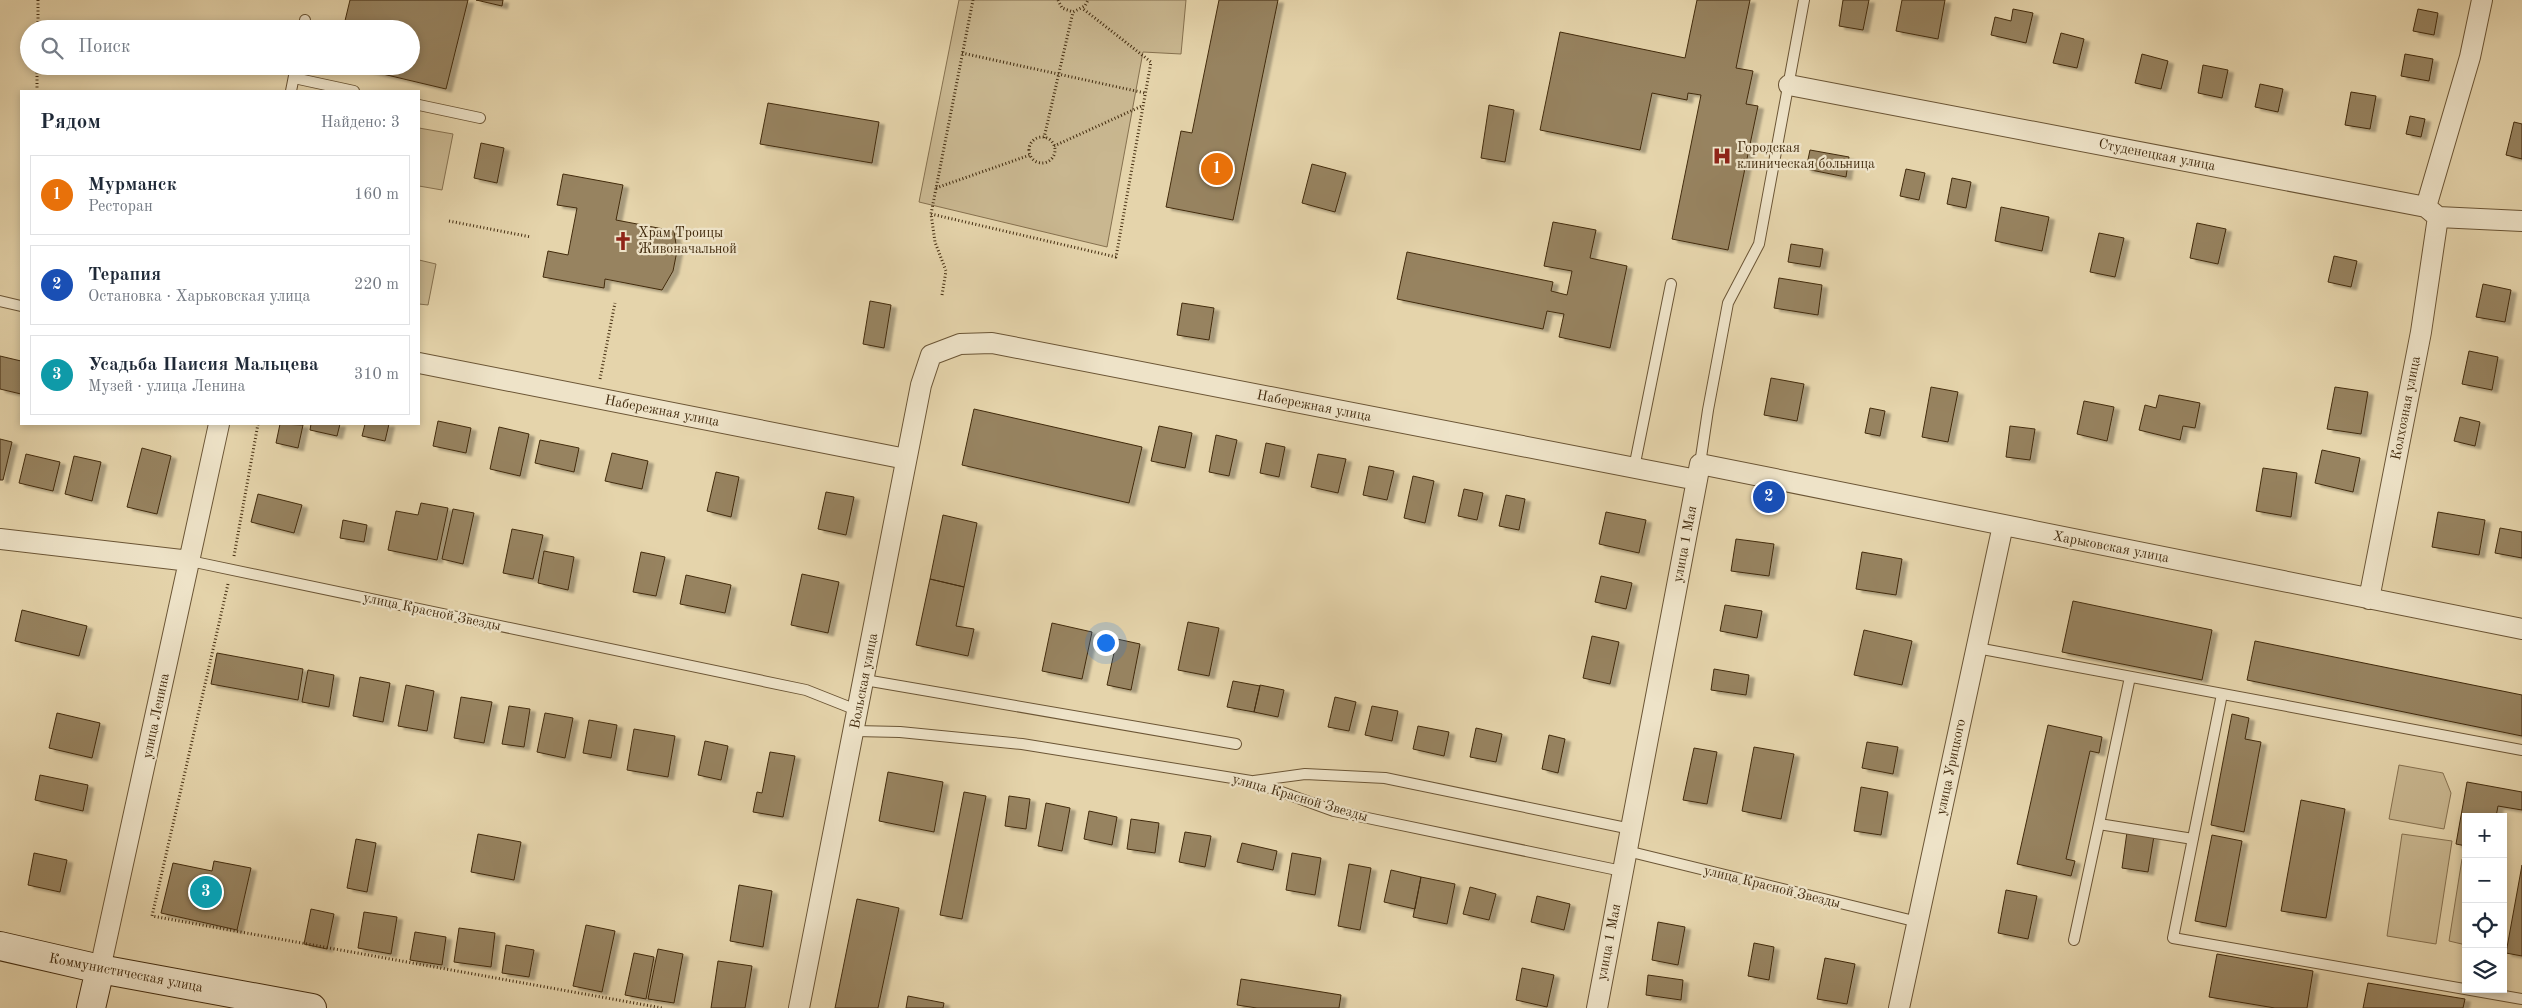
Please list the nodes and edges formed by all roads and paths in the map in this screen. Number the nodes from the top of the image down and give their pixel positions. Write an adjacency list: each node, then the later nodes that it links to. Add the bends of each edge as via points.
1 (38, 0): 9 (path)
2 (973, 0): 10 (path)
3 (1058, 0): 8 (path, via 1062,8)
4 (1088, 0): 7 (path)
5 (1804, 0): 15 (lane, улица 1 Мая)
6 (2482, 0): 27 (street, Колхозная улица)
7 (1082, 8): 8 (path); 19 (path, via 1150,62)
8 (1073, 12): 11 (path)
9 (38, 20)
10 (962, 53): 11 (path); 26 (path)
11 (1059, 74): 19 (path); 23 (path)
12 (37, 75): 16 (path)
13 (294, 75): 14 (lane)
14 (294, 78): 17 (lane); 18 (lane)
15 (1789, 85): 27 (street, Студенецкая улица); 44 (lane, улица 1 Мая, via 1759,244 1728,303)
16 (37, 90)
17 (291, 90)
18 (349, 90)
19 (1145, 92): 21 (path)
20 (420, 105): 22 (lane)
21 (1143, 106): 24 (path); 28 (path, via 1116,257)
22 (480, 118)
23 (1044, 138): 24 (path); 25 (path, via 1034,140)
24 (1054, 146): 25 (path, via 1048,161 1038,163)
25 (1030, 156): 26 (path)
26 (936, 188): 28 (path)
27 (2432, 212): 30 (street, Студенецкая улица); 49 (street, Колхозная улица, via 2421,332)
28 (931, 214): 33 (path, via 935,242 946,271)
29 (449, 221): 31 (path)
30 (2522, 221)
31 (531, 237)
32 (1671, 284): 43 (lane)
33 (942, 294)
34 (0, 301): 36 (lane)
35 (615, 303): 39 (path)
36 (20, 306)
37 (932, 355): 42 (street, Вольская улица, via 921,385); 43 (street, Набережная улица, via 960,344 992,344)
38 (420, 363): 42 (street, Набережная улица)
39 (599, 384)
40 (219, 425): 47 (street, улица Ленина)
41 (258, 425): 48 (path)
42 (906, 459): 53 (street, Вольская улица)
43 (1634, 468): 44 (street, Набережная улица)
44 (1698, 472): 45 (street, Харьковская улица); 61 (street, улица 1 Мая)
45 (2003, 525): 49 (street, Харьковская улица); 51 (street, улица Урицкого)
46 (0, 539): 47 (street, улица Красной Звезды)
47 (190, 561): 48 (lane, улица Красной Звезды); 68 (street, улица Ленина)
48 (231, 571): 55 (lane, улица Красной Звезды, via 806,690); 72 (path, via 152,916)
49 (2369, 599): 50 (street, Харьковская улица)
50 (2522, 629)
51 (1976, 648): 52 (lane); 65 (street, улица Урицкого)
52 (2130, 677): 54 (lane); 60 (lane)
53 (865, 680): 55 (street, Вольская улица); 57 (lane)
54 (2222, 694): 58 (lane); 62 (lane)
55 (859, 711): 56 (street, Вольская улица)
56 (854, 731): 59 (lane, улица Красной Звезды, via 900,732 1022,744); 73 (street, Вольская улица)
57 (1236, 744)
58 (2522, 750)
59 (1251, 781): 61 (lane, via 1306,774 1385,778); 64 (lane, улица Красной Звезды, via 1334,811)
60 (2099, 824): 62 (lane); 66 (lane)
61 (1631, 829): 63 (street, улица 1 Мая)
62 (2193, 839): 69 (lane, via 2173,938)
63 (1627, 851): 64 (street, улица 1 Мая); 65 (lane, улица Красной Звезды)
64 (1622, 872): 74 (street, улица 1 Мая)
65 (1918, 922): 75 (street, улица Урицкого)
66 (2074, 940)
67 (0, 946): 68 (main road, Коммунистическая улица)
68 (100, 969): 70 (main road, улица Ленина); 71 (main road, Коммунистическая улица)
69 (2522, 999)
70 (91, 1008)
71 (312, 1008)
72 (662, 1008)
73 (798, 1008)
74 (1597, 1008)
75 (1899, 1008)

